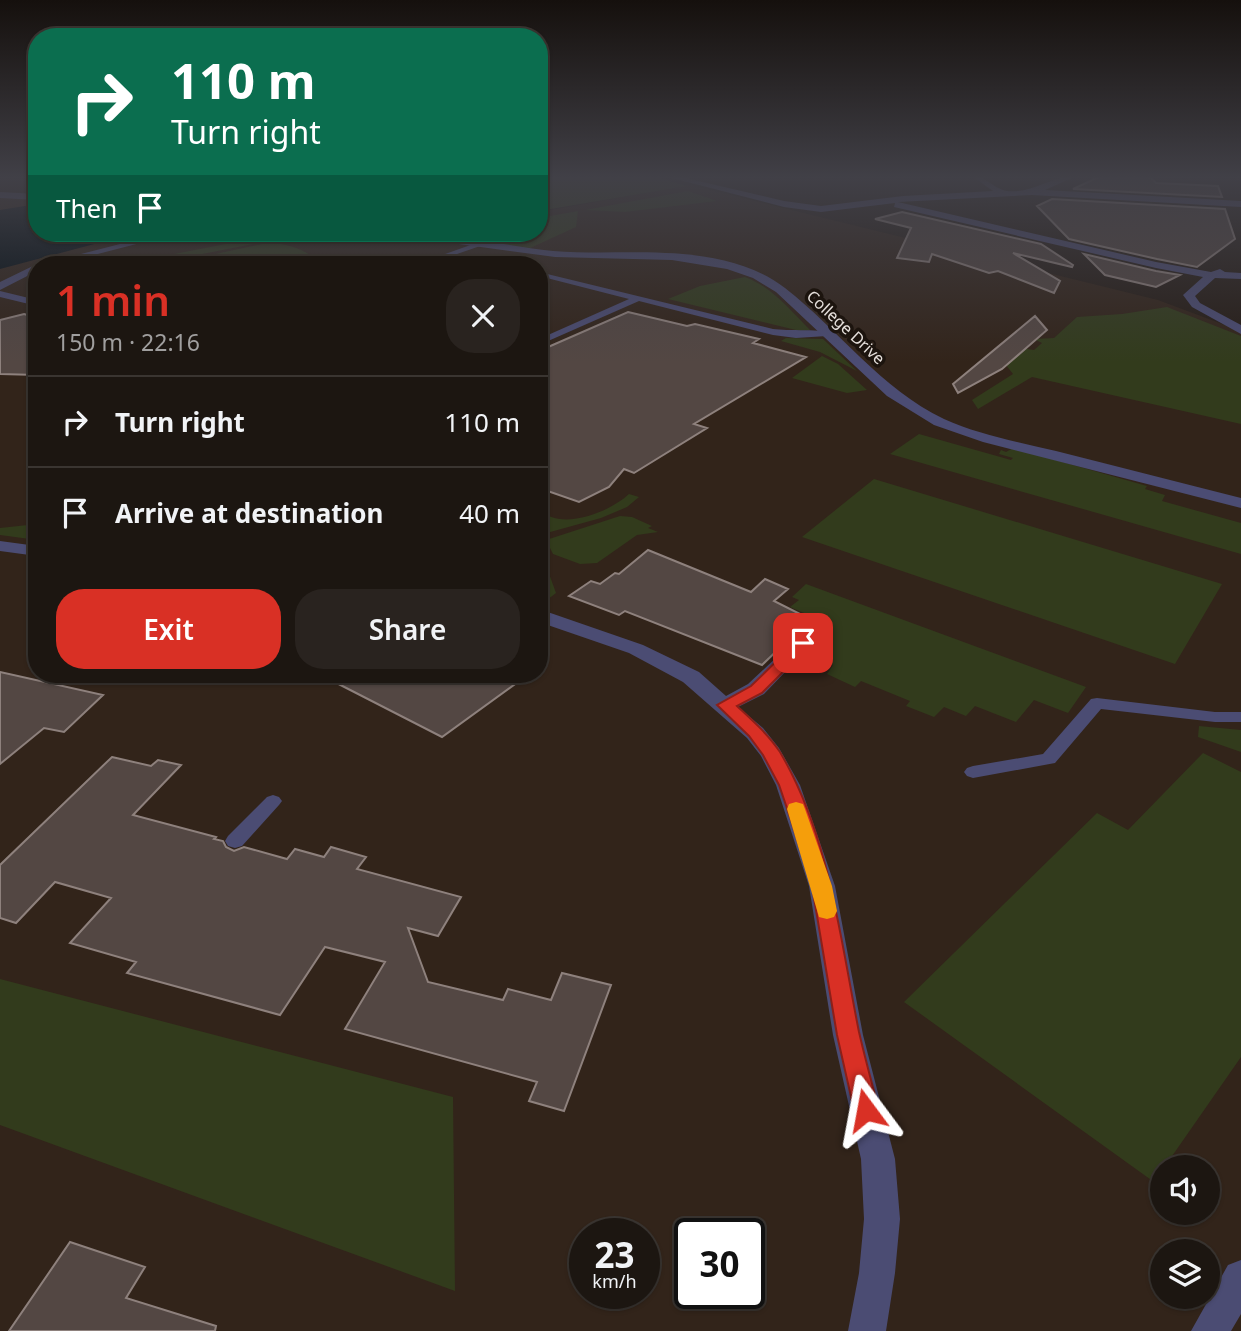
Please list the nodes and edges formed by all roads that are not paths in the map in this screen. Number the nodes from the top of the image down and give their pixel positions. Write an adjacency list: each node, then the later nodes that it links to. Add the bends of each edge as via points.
1 (1042, 238): 9 (street)
2 (137, 242): 5 (street)
3 (467, 242): 4 (street, College Drive)
4 (482, 244): 6 (lane); 19 (street, College Drive, via 733,267 768,281)
5 (80, 256)
6 (445, 256)
7 (1240, 264): 9 (street)
8 (28, 271): 12 (street)
9 (1212, 275): 11 (street); 18 (street, via 1189,295 1192,301)
10 (548, 276): 14 (lane)
11 (1241, 276)
12 (0, 287)
13 (0, 294): 15 (lane)
14 (639, 298): 19 (lane, via 774,332); 20 (lane)
15 (28, 302)
16 (28, 305): 17 (lane)
17 (7, 306)
18 (1241, 330)
19 (827, 333): 21 (street, College Drive, via 892,394 939,422 988,439)
20 (548, 338)
21 (1241, 503)
22 (0, 546): 23 (street)
23 (28, 550)
24 (548, 618): 26 (street, via 661,659)
25 (803, 643): 26 (street, via 757,689)
26 (726, 705): 32 (street, via 771,753 788,785 822,886 882,1190 877,1273)
27 (1241, 717): 28 (lane, via 1097,703 1049,759)
28 (973, 772)
29 (273, 801): 30 (lane)
30 (235, 841)
31 (1241, 1278): 33 (street)
32 (867, 1331)
33 (1210, 1331)

